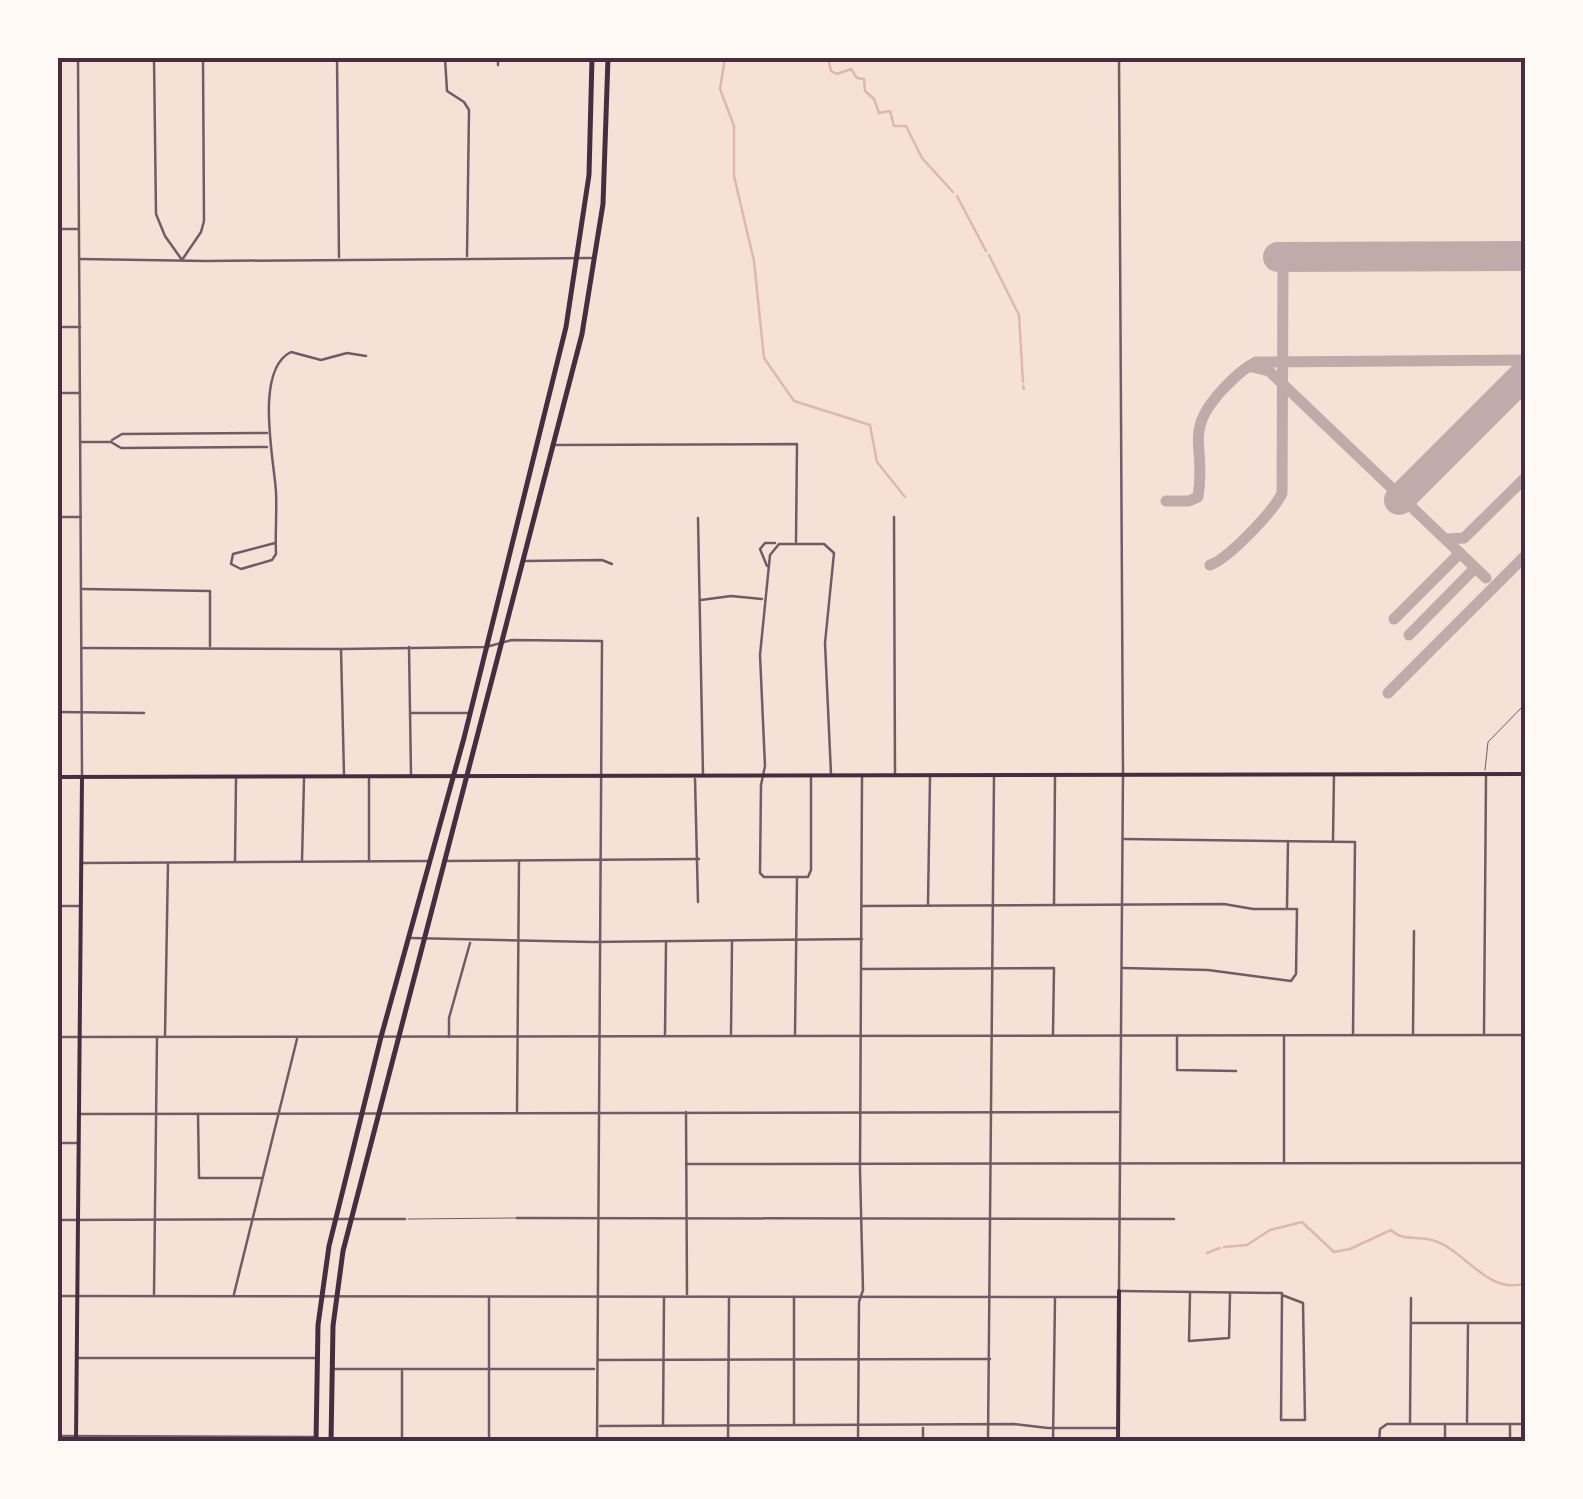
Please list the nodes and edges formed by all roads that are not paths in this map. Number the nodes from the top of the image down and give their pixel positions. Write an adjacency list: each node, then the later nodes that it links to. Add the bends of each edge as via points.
1 (78, 58): 14 (street)
2 (154, 58): 20 (street, via 156,214)
3 (203, 58): 20 (street, via 204,221)
4 (337, 58): 17 (street)
5 (444, 58): 15 (street, via 448,91 468,110)
6 (498, 58): 10 (street)
7 (592, 58): 11 (highway)
8 (608, 58): 12 (highway)
9 (1119, 58): 61 (street)
10 (498, 65)
11 (591, 143): 12 (highway); 16 (highway)
12 (607, 143): 18 (highway)
13 (58, 229): 14 (street)
14 (78, 229): 19 (street)
15 (466, 257): 16 (street); 17 (street)
16 (579, 257): 18 (street); 30 (highway)
17 (339, 258): 20 (street)
18 (596, 258): 31 (highway)
19 (79, 259): 20 (street); 22 (street)
20 (182, 260)
21 (58, 327): 22 (street)
22 (80, 327): 25 (street)
23 (366, 356): 27 (street, via 321,360 290,352 281,358 270,390)
24 (58, 393): 25 (street)
25 (80, 393): 28 (street)
26 (197, 433): 27 (street); 29 (street, via 122,434); 33 (street)
27 (269, 433): 32 (street)
28 (80, 442): 29 (street); 37 (street)
29 (111, 442): 33 (street, via 121,448)
30 (537, 442): 31 (highway); 34 (highway)
31 (554, 445): 35 (highway); 40 (street, via 797,444)
32 (269, 447): 33 (street); 41 (street)
33 (197, 448)
34 (524, 496): 35 (highway); 50 (highway)
35 (539, 501): 43 (highway)
36 (58, 517): 37 (street)
37 (81, 517): 46 (street)
38 (894, 517): 76 (street)
39 (698, 518): 48 (street)
40 (796, 543): 42 (street); 74 (street, via 827,545 835,558 825,654)
41 (275, 544): 41 (street, via 239,550 231,562 241,568 272,560)
42 (779, 544): 45 (street); 45 (street, via 760,549)
43 (524, 560): 44 (street); 49 (highway)
44 (612, 564)
45 (768, 567): 47 (street)
46 (80, 589): 52 (street); 53 (street, via 210,591)
47 (764, 599): 48 (street); 72 (street)
48 (699, 600): 71 (street)
49 (503, 640): 50 (street); 68 (highway); 69 (street, via 602,641)
50 (486, 646): 51 (street); 59 (highway)
51 (409, 647): 54 (street); 58 (street)
52 (82, 648): 53 (street); 57 (street)
53 (210, 648): 54 (street)
54 (341, 649): 83 (street)
55 (1526, 703): 62 (street, via 1488,742)
56 (58, 712): 57 (street)
57 (82, 712): 60 (street); 80 (street)
58 (410, 713): 59 (street); 66 (street)
59 (470, 713): 67 (highway)
60 (144, 714)
61 (1123, 773): 63 (main road); 65 (main road); 85 (street)
62 (1486, 773): 63 (main road); 64 (main road); 124 (street)
63 (1334, 774): 87 (street)
64 (1526, 774)
65 (1055, 775): 78 (main road); 106 (street)
66 (411, 776): 67 (main road); 84 (main road)
67 (454, 776): 68 (main road); 91 (highway)
68 (467, 776): 69 (main road); 92 (highway)
69 (602, 776): 70 (main road); 90 (street)
70 (695, 776): 71 (main road); 88 (street)
71 (702, 776): 72 (main road)
72 (763, 776): 73 (main road); 98 (street, via 760,875)
73 (811, 776): 74 (main road); 98 (street, via 811,870)
74 (831, 776): 75 (main road)
75 (862, 776): 76 (main road); 103 (street)
76 (895, 776): 77 (main road)
77 (930, 776): 78 (main road); 104 (street)
78 (994, 776): 105 (street)
79 (58, 777): 80 (main road)
80 (82, 777): 81 (main road); 95 (main road)
81 (236, 777): 82 (main road); 93 (street)
82 (304, 777): 83 (main road); 97 (street)
83 (344, 777): 84 (main road)
84 (370, 777): 94 (street)
85 (1123, 839): 86 (street); 100 (street)
86 (1288, 840): 87 (street); 107 (street)
87 (1334, 842): 122 (street, via 1355,842)
88 (699, 859): 90 (street); 99 (street)
89 (519, 860): 90 (street); 92 (street); 117 (street)
90 (600, 860): 113 (street)
91 (431, 861): 94 (street); 109 (highway)
92 (446, 861): 112 (highway)
93 (234, 862): 96 (street); 97 (street)
94 (370, 862): 97 (street)
95 (81, 863): 96 (street); 102 (main road)
96 (168, 863): 139 (street)
97 (302, 863)
98 (797, 877): 110 (street)
99 (698, 902)
100 (1122, 904): 106 (street); 107 (street); 120 (street)
101 (58, 906): 102 (street)
102 (81, 906): 137 (main road)
103 (862, 906): 104 (street); 111 (street)
104 (928, 906): 105 (street)
105 (992, 906): 106 (street); 119 (street)
106 (1054, 906)
107 (1287, 909): 120 (street, via 1297,909 1291,981)
108 (1414, 930): 123 (street)
109 (410, 937): 112 (street); 140 (highway)
110 (797, 939): 111 (street); 115 (street); 130 (street)
111 (862, 939): 118 (street)
112 (425, 940): 116 (street); 141 (highway)
113 (600, 940): 114 (street); 117 (street); 127 (street)
114 (666, 940): 115 (street); 128 (street)
115 (732, 940): 129 (street)
116 (470, 941): 117 (street); 142 (street)
117 (519, 941): 143 (street)
118 (862, 968): 119 (street); 131 (street)
119 (992, 968): 132 (street); 133 (street, via 1054,968)
120 (1122, 968): 134 (street)
121 (1284, 1035): 122 (street); 135 (street); 162 (street)
122 (1354, 1035): 123 (street)
123 (1413, 1035): 124 (street)
124 (1484, 1035): 125 (street)
125 (1526, 1035)
126 (298, 1036): 139 (street); 140 (street); 154 (street)
127 (599, 1036): 128 (street); 143 (street); 148 (street)
128 (665, 1036): 129 (street)
129 (731, 1036): 130 (street)
130 (795, 1036): 131 (street)
131 (860, 1036): 132 (street); 150 (street)
132 (992, 1036): 133 (street); 151 (street)
133 (1053, 1036): 134 (street)
134 (1121, 1036): 135 (street); 152 (street)
135 (1177, 1036): 144 (street, via 1177,1070)
136 (58, 1037): 137 (street)
137 (80, 1037): 138 (street); 155 (main road)
138 (157, 1037): 139 (street); 156 (street)
139 (165, 1037)
140 (382, 1037): 141 (street); 145 (highway)
141 (396, 1038): 142 (street); 146 (highway)
142 (449, 1038): 143 (street)
143 (518, 1038): 147 (street)
144 (1236, 1070)
145 (363, 1112): 146 (street); 154 (street); 178 (highway)
146 (378, 1112): 147 (street); 179 (highway)
147 (517, 1112): 148 (street)
148 (598, 1112): 149 (street); 174 (street)
149 (686, 1112): 150 (street); 160 (street)
150 (860, 1112): 151 (street); 161 (street)
151 (992, 1112): 152 (street); 163 (street)
152 (1120, 1112): 164 (street)
153 (198, 1113): 154 (street); 156 (street); 165 (street, via 199,1178)
154 (280, 1113): 165 (street)
155 (80, 1114): 156 (street); 158 (main road)
156 (157, 1114): 171 (street)
157 (58, 1143): 158 (street)
158 (79, 1143): 177 (main road)
159 (1526, 1163): 162 (street)
160 (686, 1164): 161 (street); 167 (street)
161 (860, 1165): 163 (street); 168 (street)
162 (1284, 1165): 164 (street)
163 (992, 1166): 164 (street); 169 (street)
164 (1120, 1166): 170 (street)
165 (263, 1178): 172 (street)
166 (517, 1218): 173 (street); 174 (street)
167 (687, 1218): 168 (street); 174 (street); 192 (street)
168 (861, 1218): 169 (street); 195 (street)
169 (991, 1218): 170 (street); 196 (street)
170 (1120, 1218): 175 (street); 182 (street)
171 (157, 1219): 172 (street); 177 (street); 191 (street)
172 (252, 1219): 178 (street); 183 (street)
173 (405, 1219): 179 (street)
174 (597, 1219): 187 (street)
175 (1174, 1219)
176 (58, 1220): 177 (street)
177 (79, 1220): 190 (main road)
178 (336, 1220): 179 (street); 184 (highway)
179 (351, 1220): 185 (highway)
180 (1190, 1292): 181 (street); 181 (street, via 1189,1341 1229,1338); 182 (street)
181 (1230, 1292): 198 (street)
182 (1119, 1294): 197 (street); 228 (main road)
183 (234, 1295): 184 (street); 191 (street)
184 (321, 1295): 185 (street); 204 (highway)
185 (336, 1295): 186 (street); 211 (highway)
186 (490, 1295): 187 (street); 212 (street)
187 (597, 1295): 188 (street); 206 (street)
188 (664, 1295): 192 (street); 207 (street)
189 (58, 1296): 190 (street)
190 (78, 1296): 191 (street); 203 (main road)
191 (154, 1296)
192 (687, 1296): 193 (street)
193 (729, 1296): 194 (street); 208 (street)
194 (794, 1296): 195 (street); 209 (street)
195 (861, 1296): 196 (street); 210 (street)
196 (990, 1296): 197 (street); 205 (street)
197 (1055, 1296): 227 (street)
198 (1282, 1296): 198 (street, via 1281,1420 1305,1420 1303,1304)
199 (1411, 1298): 200 (street)
200 (1411, 1323): 202 (street); 215 (street)
201 (1525, 1323): 202 (street); 219 (street)
202 (1468, 1324): 217 (street)
203 (77, 1358): 204 (street); 230 (main road)
204 (316, 1358): 233 (highway)
205 (990, 1359): 210 (street); 221 (street)
206 (598, 1360): 207 (street); 213 (street)
207 (663, 1360): 208 (street); 223 (street)
208 (728, 1360): 209 (street); 224 (street)
209 (794, 1360): 210 (street); 225 (street)
210 (858, 1360): 226 (street)
211 (331, 1369): 214 (street); 234 (highway)
212 (490, 1369): 213 (street); 214 (street); 236 (street)
213 (598, 1369): 222 (street)
214 (402, 1370): 235 (street)
215 (1410, 1424): 216 (street); 244 (street, via 1382,1427)
216 (1445, 1424): 217 (street); 245 (street)
217 (1467, 1424): 218 (street)
218 (1510, 1424): 219 (street); 246 (street)
219 (1525, 1424)
220 (923, 1425): 221 (street); 226 (street); 240 (street)
221 (989, 1425): 227 (street); 241 (street)
222 (597, 1426): 223 (street); 237 (street)
223 (663, 1426): 224 (street)
224 (728, 1426): 225 (street); 238 (street)
225 (794, 1426): 226 (street)
226 (858, 1426): 239 (street)
227 (1053, 1428): 228 (street); 242 (street)
228 (1118, 1428): 243 (main road)
229 (58, 1436): 230 (street)
230 (76, 1439): 231 (street)
231 (150, 1439): 232 (street)
232 (219, 1439): 233 (street)
233 (316, 1439): 234 (highway)
234 (332, 1441): 235 (street)
235 (402, 1441): 236 (street)
236 (489, 1441): 237 (street)
237 (597, 1441)
238 (728, 1442)
239 (858, 1442)
240 (923, 1442)
241 (988, 1442)
242 (1053, 1442)
243 (1118, 1442)
244 (1380, 1442)
245 (1445, 1442)
246 (1510, 1442)

